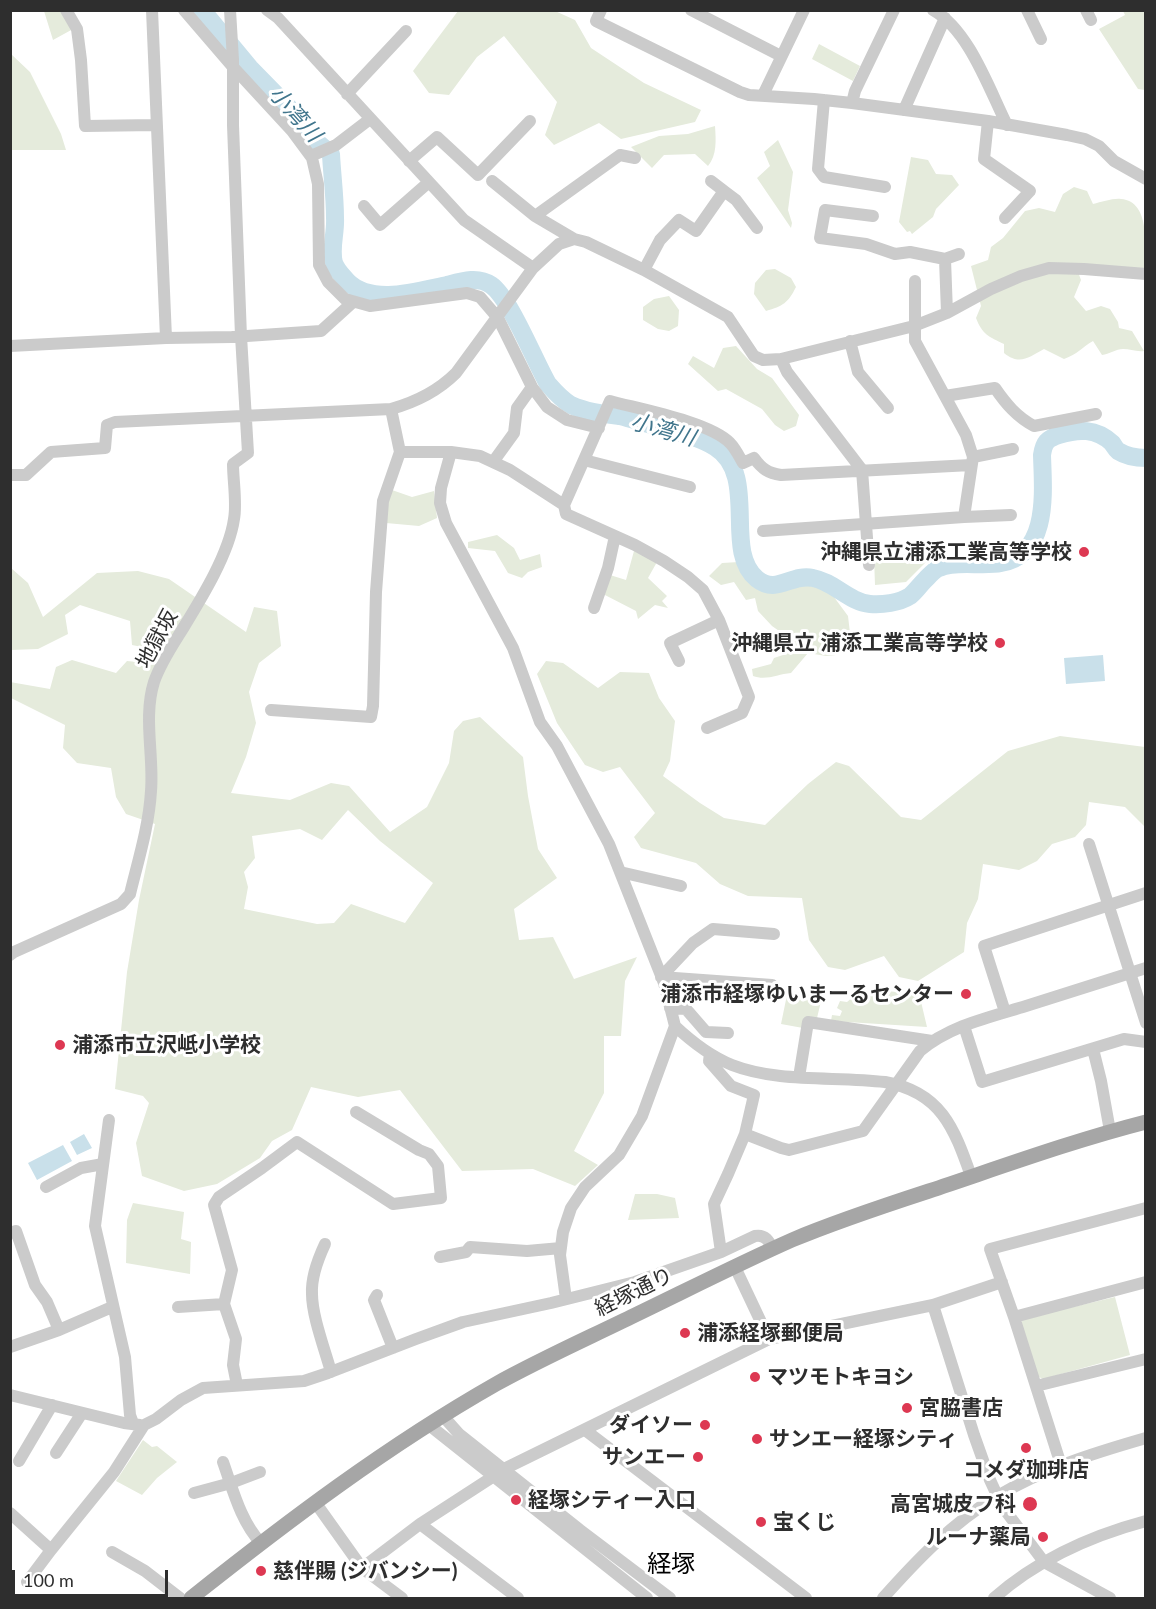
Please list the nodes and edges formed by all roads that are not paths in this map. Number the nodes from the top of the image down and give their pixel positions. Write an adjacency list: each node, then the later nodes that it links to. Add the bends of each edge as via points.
1 (66, 10): 25 (street, via 77,29 85,126)
2 (152, 10): 25 (street)
3 (184, 10): 16 (street)
4 (230, 10): 16 (street)
5 (267, 10): 17 (street, via 279,18)
6 (601, 10): 18 (street, via 596,21 740,92)
7 (691, 10): 15 (street)
8 (804, 10): 15 (street)
9 (894, 10): 20 (street)
10 (933, 10): 12 (street)
11 (1027, 10): 14 (street)
12 (945, 18): 21 (street); 26 (street, via 973,55)
13 (406, 31): 17 (street)
14 (1041, 39)
15 (781, 56): 18 (street)
16 (233, 64): 27 (street); 52 (street)
17 (347, 94): 22 (street)
18 (763, 95): 19 (street)
19 (824, 100): 20 (street); 34 (street, via 818,169 824,177)
20 (852, 103): 21 (street)
21 (904, 110): 24 (street)
22 (370, 119): 27 (street, via 336,145); 29 (street)
23 (530, 120): 29 (street, via 477,175 436,137)
24 (988, 121): 26 (street); 39 (street, via 984,159 1030,191)
25 (156, 125): 53 (street)
26 (1007, 125): 30 (street, via 1085,139)
27 (311, 156): 48 (street, via 318,184 319,265 328,282)
28 (634, 158): 37 (street, via 620,155)
29 (409, 161): 33 (street)
30 (1146, 179)
31 (492, 181): 37 (street)
32 (711, 181): 35 (street)
33 (429, 182): 36 (street, via 380,225); 44 (street, via 465,220)
34 (885, 187)
35 (724, 191): 40 (street); 45 (street, via 696,231 679,220 660,240)
36 (364, 206)
37 (535, 216): 41 (street)
38 (873, 216): 43 (street, via 825,210 820,238 866,244 895,254 910,252)
39 (1005, 218)
40 (757, 228)
41 (574, 239): 44 (street, via 559,244); 45 (street)
42 (959, 254): 43 (street)
43 (945, 259): 49 (street)
44 (533, 268): 50 (street)
45 (644, 270): 56 (street, via 728,317 754,356)
46 (1146, 274): 49 (street, via 1049,268 991,289)
47 (915, 281): 51 (street)
48 (353, 302): 50 (street, via 370,306 467,293 480,297); 52 (street, via 321,331)
49 (946, 313): 51 (street)
50 (499, 316): 57 (street); 60 (street, via 444,385 419,400)
51 (915, 326): 54 (street); 58 (street, via 915,341)
52 (241, 336): 53 (street); 62 (street)
53 (166, 338): 55 (street)
54 (850, 341): 56 (street); 59 (street, via 858,372)
55 (10, 346)
56 (781, 359): 70 (street)
57 (532, 387): 63 (street, via 547,407 567,420); 69 (street, via 517,408 514,433)
58 (945, 396): 61 (street, via 995,388 1006,404 1034,426); 68 (street, via 966,435)
59 (888, 408)
60 (391, 409): 62 (street); 65 (street)
61 (1096, 414)
62 (245, 417): 71 (street, via 115,422 107,425 105,448 51,452 26,475); 91 (street, 地獄坂, via 248,453 233,464 235,518 226,546 154,683 150,721 152,790 130,894 121,904)
63 (599, 427): 67 (street); 70 (street, via 610,401 712,430 730,443 742,463 754,458 769,473)
64 (1013, 449): 68 (street)
65 (400, 452): 66 (street); 83 (street, via 383,501 371,717)
66 (451, 452): 69 (street); 86 (street, via 441,488 440,503 446,523 513,648 540,722 557,746)
67 (584, 460): 72 (street); 73 (street)
68 (972, 461): 70 (street); 75 (street)
69 (493, 462): 73 (street)
70 (862, 470): 76 (street)
71 (10, 475)
72 (690, 487)
73 (564, 505): 78 (street, via 566,514)
74 (1011, 515): 75 (street)
75 (964, 517): 76 (street)
76 (866, 525): 77 (street); 79 (street)
77 (763, 531)
78 (615, 537): 80 (street); 81 (street, via 688,577 703,590)
79 (869, 565)
80 (594, 608)
81 (719, 620): 82 (street, via 670,642); 84 (street, via 749,697 742,713)
82 (679, 661)
83 (271, 710)
84 (707, 728)
85 (1089, 844): 89 (street)
86 (620, 872): 87 (street); 94 (street)
87 (681, 886)
88 (1146, 893): 89 (street)
89 (1107, 905): 93 (street); 97 (street, via 984,946)
90 (774, 934): 94 (street, via 713,929 693,943)
91 (10, 955)
92 (1146, 968): 93 (street)
93 (1130, 973): 97 (street); 98 (street)
94 (661, 977): 95 (street); 96 (street)
95 (772, 985)
96 (670, 1008): 99 (street); 101 (street, via 686,1009 706,1032)
97 (1005, 1012): 100 (street)
98 (1146, 1023)
99 (675, 1026): 105 (street); 119 (street, via 642,1116 619,1155 585,1186 571,1208)
100 (964, 1026): 102 (street); 104 (street, via 982,1082)
101 (728, 1033)
102 (932, 1041): 106 (street, via 808,1022); 107 (street)
103 (1146, 1042): 104 (street, via 1124,1039)
104 (1092, 1049): 111 (street)
105 (710, 1054): 106 (street, via 746,1070); 112 (street, via 708,1061 731,1086 754,1095)
106 (799, 1077): 107 (street)
107 (896, 1084): 112 (street, via 863,1131 789,1150); 114 (street, via 924,1097 941,1112 954,1132)
108 (356, 1112): 128 (street, via 429,1154 438,1166 441,1198 393,1204 297,1142 219,1197 214,1205 232,1270)
109 (109, 1120): 113 (street)
110 (1146, 1122): 111 (main road, 経塚通り)
111 (1110, 1131): 114 (main road, 経塚通り)
112 (744, 1134): 121 (street, via 714,1204)
113 (103, 1164): 115 (street, via 81,1168); 130 (street, via 95,1226)
114 (971, 1176): 120 (main road, 経塚通り, via 845,1219)
115 (46, 1187)
116 (1146, 1208): 124 (street, via 990,1249)
117 (10, 1233): 133 (street, via 16,1231 35,1285)
118 (325, 1244): 138 (street, via 317,1261 312,1293)
119 (561, 1248): 122 (street, via 527,1251 471,1247 466,1252); 127 (street)
120 (773, 1249): 121 (street, via 766,1238 757,1235); 123 (main road, 経塚通り)
121 (721, 1252): 127 (street, via 634,1282)
122 (440, 1257)
123 (735, 1267): 134 (street); 144 (main road, 経塚通り, via 497,1383)
124 (1002, 1282): 129 (street); 132 (street)
125 (1146, 1282): 132 (street)
126 (377, 1295): 136 (street, via 374,1300)
127 (566, 1299): 136 (street, via 463,1322)
128 (224, 1304): 131 (street); 139 (street, via 236,1339 233,1365)
129 (933, 1305): 134 (street); 157 (street)
130 (112, 1307): 133 (street); 145 (street, via 125,1357 130,1415)
131 (178, 1307)
132 (1014, 1317): 140 (street)
133 (59, 1330): 135 (street)
134 (769, 1340): 147 (street)
135 (10, 1347)
136 (393, 1348): 138 (street)
137 (1146, 1359): 140 (street)
138 (331, 1372): 139 (street, via 304,1381)
139 (237, 1385): 145 (street, via 203,1388 162,1415)
140 (1036, 1386): 152 (street)
141 (10, 1395): 142 (street)
142 (52, 1405): 143 (street); 150 (street)
143 (82, 1413): 145 (street); 149 (street)
144 (443, 1416): 146 (main road, 経塚通り); 154 (street)
145 (139, 1424): 163 (street, via 114,1472)
146 (429, 1425): 154 (street); 158 (main road, 経塚通り)
147 (585, 1430): 154 (street); 174 (street)
148 (1146, 1438): 152 (street)
149 (56, 1453)
150 (19, 1461)
151 (223, 1462): 155 (street)
152 (1061, 1465): 157 (street)
153 (260, 1472): 155 (street)
154 (499, 1473): 161 (street); 172 (street, via 525,1502); 173 (street)
155 (231, 1483): 156 (street); 162 (street, via 242,1514)
156 (194, 1493)
157 (997, 1496): 165 (street); 175 (street, via 931,1547)
158 (315, 1502): 162 (main road, 経塚通り); 166 (street)
159 (10, 1513): 163 (street)
160 (1146, 1521): 165 (street, via 1103,1533)
161 (420, 1524): 166 (street); 171 (street)
162 (261, 1543): 169 (main road, 経塚通り)
163 (51, 1550): 167 (street)
164 (112, 1551): 168 (street)
165 (1044, 1562): 176 (street); 177 (street)
166 (362, 1568): 170 (street)
167 (27, 1582)
168 (180, 1599)
169 (191, 1599)
170 (402, 1599)
171 (518, 1599)
172 (647, 1599)
173 (670, 1599)
174 (806, 1599)
175 (883, 1599)
176 (994, 1599)
177 (1110, 1599)

